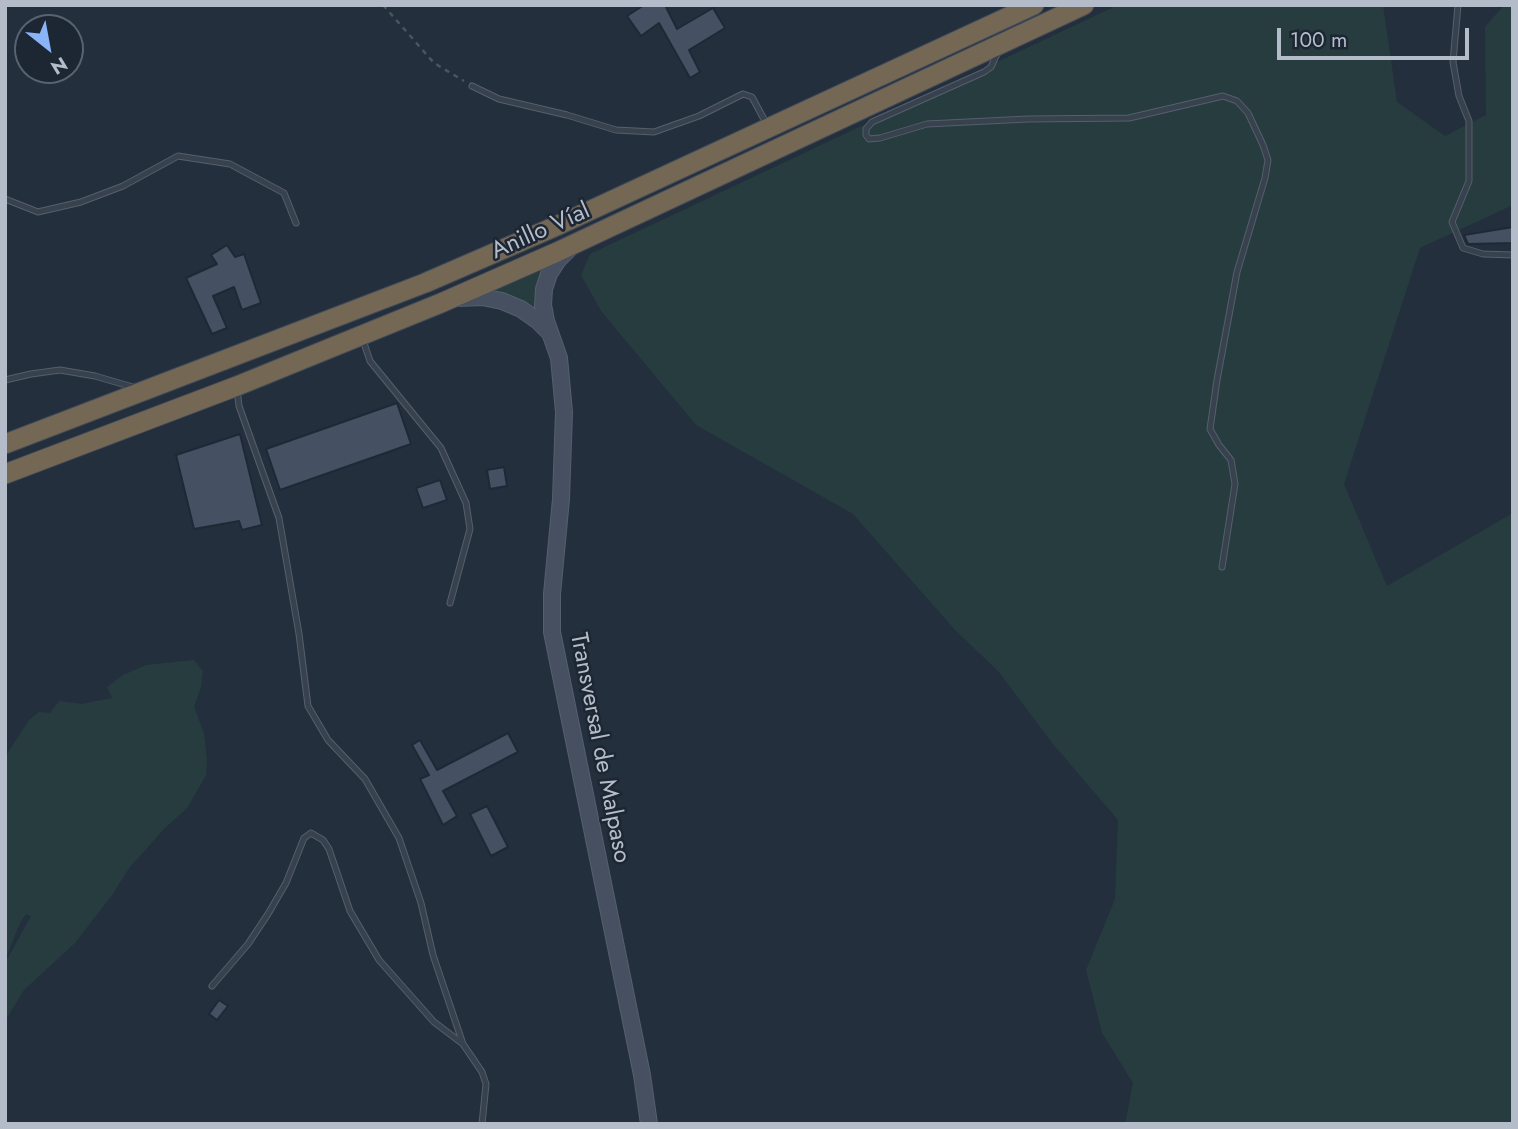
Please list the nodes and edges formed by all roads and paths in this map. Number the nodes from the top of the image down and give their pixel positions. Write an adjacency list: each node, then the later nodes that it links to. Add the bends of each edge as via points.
1 (383, 5): 6 (path, via 434,63)
2 (1034, 5): 7 (highway, Anillo Víal)
3 (1084, 5): 5 (highway, Anillo Víal)
4 (1458, 5): 11 (lane, via 1453,62 1469,121 1469,181 1452,222 1463,248)
5 (1002, 45): 10 (highway, Anillo Víal); 20 (lane, via 985,72 872,122 866,135 880,138 927,124 1129,118 1223,96 1237,101 1248,113 1262,145 1268,160 1265,178 1237,272 1210,429 1231,460 1235,484)
6 (472, 86): 7 (lane, via 499,99 616,130 654,132 743,94 752,97)
7 (769, 128): 17 (highway, Anillo Víal, via 425,283)
8 (5, 199): 9 (lane, via 38,212 81,202 123,186 178,156 230,164 284,193)
9 (296, 223)
10 (574, 244): 12 (highway, Anillo Víal); 14 (main road, Transversal de Malpaso, via 558,260 544,289 544,313)
11 (1513, 255)
12 (441, 303): 13 (highway, Anillo Víal); 14 (main road, via 482,297 502,301 521,309)
13 (361, 334): 16 (highway, Anillo Víal); 21 (lane, via 370,361 441,448 466,503 470,529)
14 (552, 336): 25 (main road, Transversal de Malpaso, via 562,374 564,412 552,632)
15 (5, 380): 17 (lane, via 60,370)
16 (237, 386): 19 (highway, Anillo Víal); 23 (lane, via 239,406 279,518 308,706 328,740 365,779 399,838)
17 (145, 391): 18 (highway, Anillo Víal)
18 (5, 444)
19 (5, 474)
20 (1222, 567)
21 (450, 603)
22 (212, 986): 23 (lane, via 268,914 304,838 311,833 329,849 350,911 379,960 434,1022)
23 (463, 1044): 24 (lane, via 485,1084)
24 (482, 1124)
25 (649, 1124)

